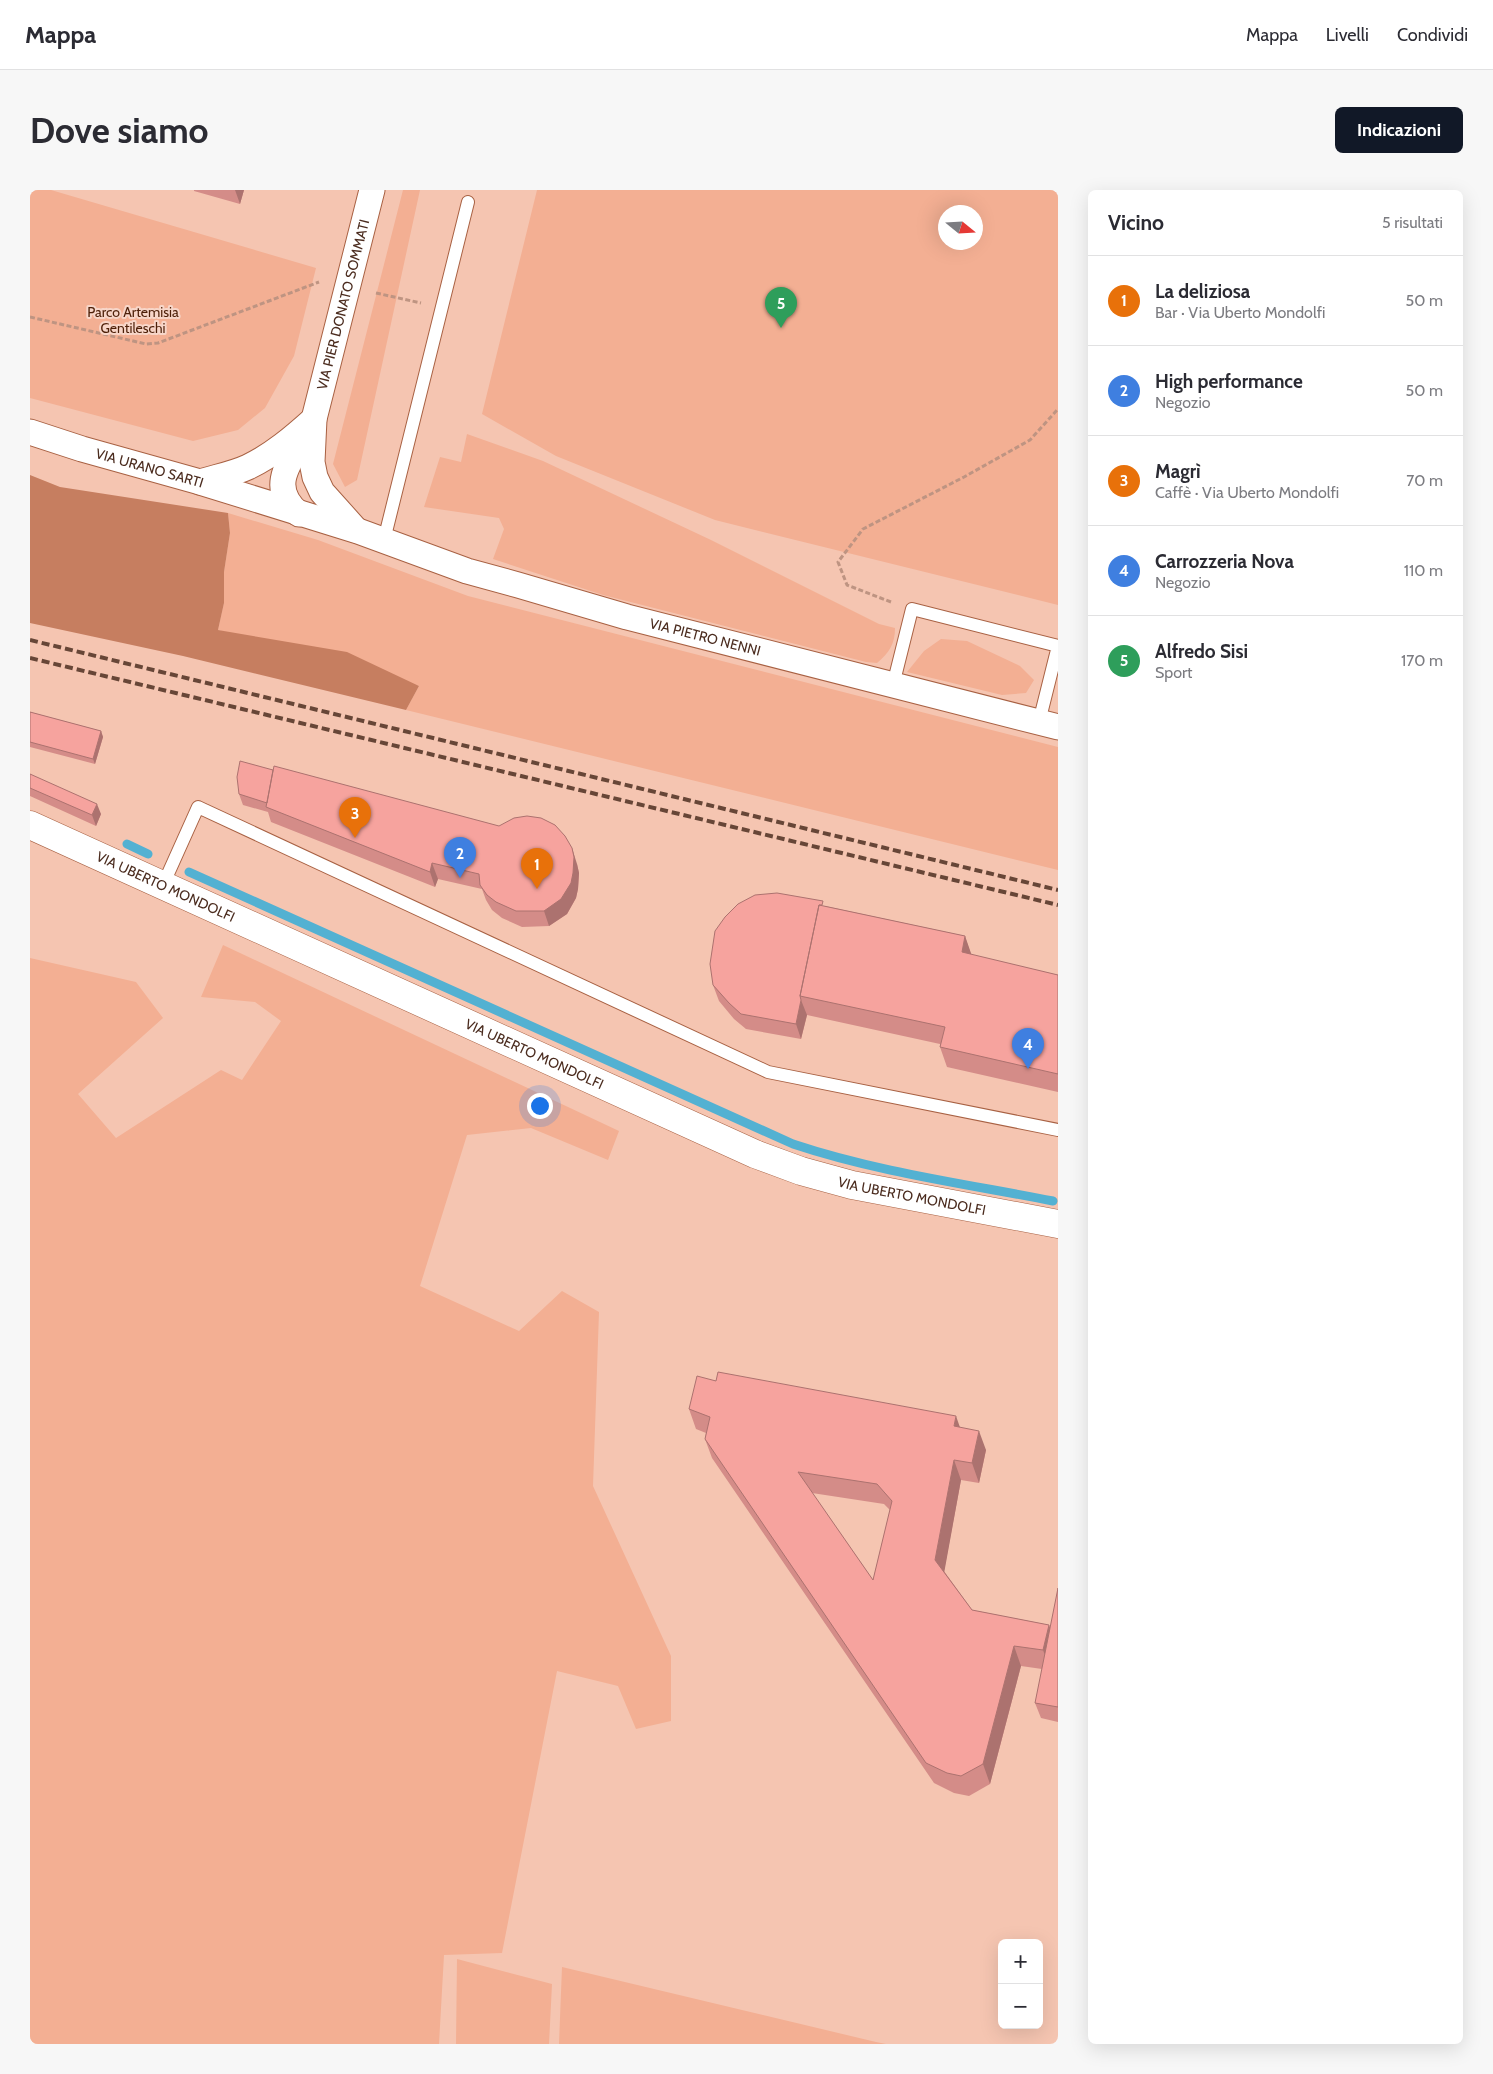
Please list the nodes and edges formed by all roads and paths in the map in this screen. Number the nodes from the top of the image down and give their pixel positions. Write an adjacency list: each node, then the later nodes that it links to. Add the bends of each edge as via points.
1 (372, 190): 8 (street, VIA PIER DONATO SOMMATI)
2 (468, 202): 13 (lane)
3 (324, 284): 6 (path, via 318,282 158,343 146,344)
4 (377, 293): 5 (path)
5 (402, 298)
6 (30, 317)
7 (1058, 409): 14 (path, via 1030,440 863,529 838,562 846,585)
8 (314, 419): 10 (street, VIA URANO SARTI, via 258,462); 11 (street, via 282,480 285,500); 12 (street, VIA PIETRO NENNI, via 312,462 316,481 331,504)
9 (30, 432): 10 (street, VIA URANO SARTI)
10 (200, 482): 11 (street, VIA PIETRO NENNI)
11 (298, 514): 12 (street, VIA PIETRO NENNI)
12 (358, 531): 13 (street, VIA PIETRO NENNI)
13 (384, 540): 16 (street, VIA PIETRO NENNI, via 467,570 618,614)
14 (912, 609): 15 (lane); 16 (lane)
15 (1058, 646): 17 (lane)
16 (892, 684): 17 (street, VIA PIETRO NENNI)
17 (1049, 724)
18 (30, 825): 19 (main road, VIA UBERTO MONDOLFI)
19 (163, 885): 20 (lane, via 198,807 768,1072); 21 (main road, VIA UBERTO MONDOLFI, via 755,1154 852,1185)
20 (1058, 1130)
21 (1058, 1224)

